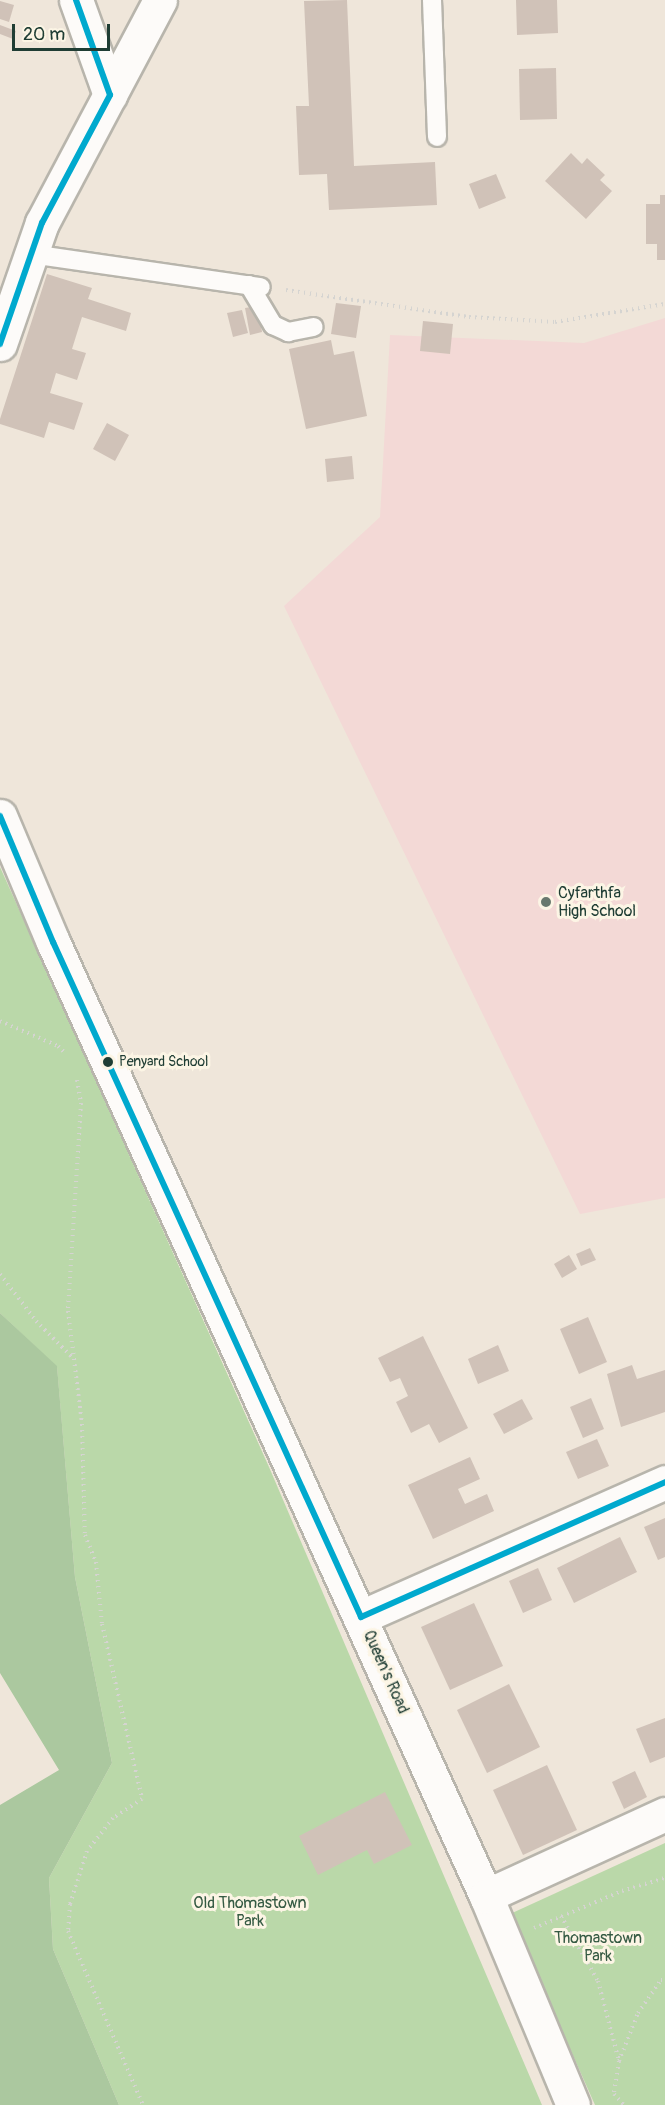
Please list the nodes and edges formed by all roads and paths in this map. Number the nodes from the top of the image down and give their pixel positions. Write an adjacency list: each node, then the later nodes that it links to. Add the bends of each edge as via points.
1 (76, 0): 4 (street)
2 (160, 0): 4 (street)
3 (432, 0): 5 (lane)
4 (110, 95): 6 (street, via 42,223)
5 (436, 137)
6 (31, 254): 7 (lane); 10 (street)
7 (255, 286): 8 (path, via 469,317 555,322); 9 (lane, via 273,325 288,332)
8 (665, 304)
9 (314, 327)
10 (0, 344)
11 (0, 816): 14 (street, Queen's Road)
12 (0, 1021): 14 (path)
13 (65, 1043): 14 (path)
14 (89, 1058): 16 (path, via 81,1103 70,1239 68,1311); 18 (street, Queen's Road)
15 (0, 1274): 16 (path, via 36,1321)
16 (72, 1357): 26 (path, via 82,1424 85,1535 96,1562 102,1624 142,1799 113,1818 87,1851 70,1904 68,1931)
17 (665, 1482): 18 (street)
18 (362, 1617): 21 (street, Queen's Road)
19 (665, 1814): 21 (street)
20 (665, 1878): 22 (path)
21 (486, 1896): 23 (street, Queen's Road)
22 (561, 1916): 23 (path); 25 (path, via 598,1981)
23 (505, 1942): 27 (street, Queen's Road)
24 (664, 1980): 25 (path, via 638,2013)
25 (619, 2061): 28 (path, via 614,2094)
26 (143, 2105)
27 (573, 2105)
28 (624, 2105)

